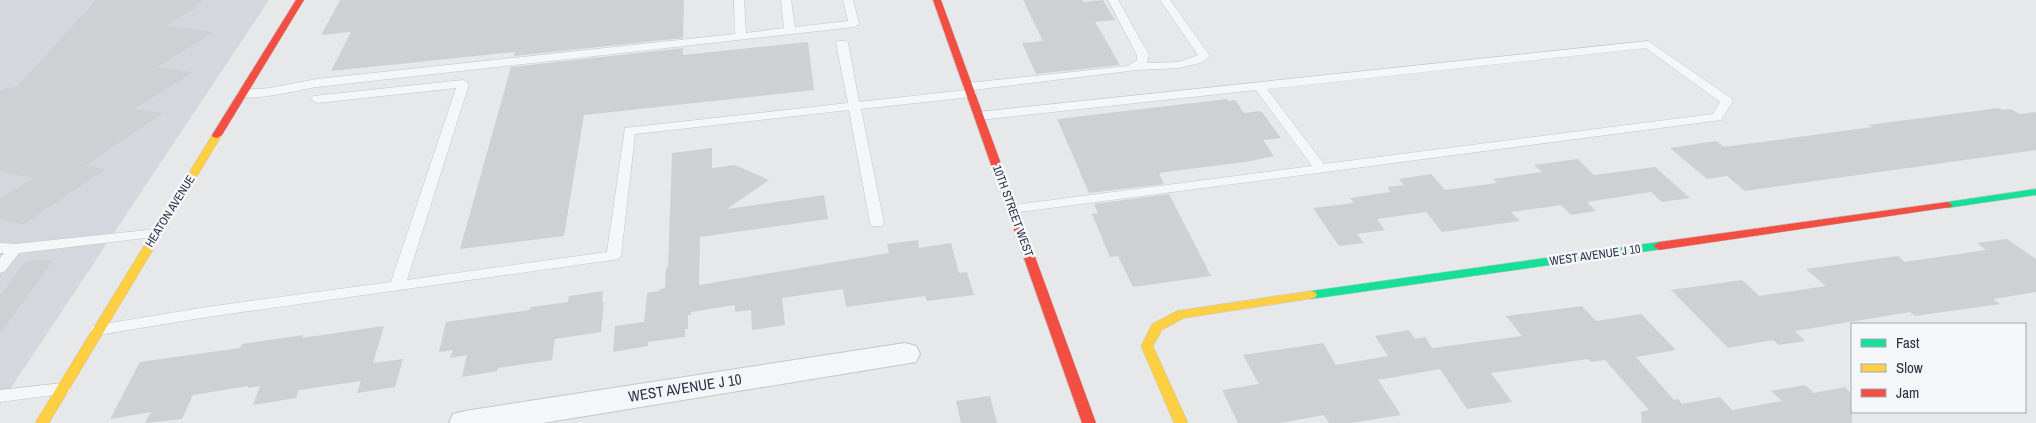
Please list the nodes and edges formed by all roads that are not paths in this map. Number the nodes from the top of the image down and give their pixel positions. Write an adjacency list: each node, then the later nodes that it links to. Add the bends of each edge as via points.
1 (300, 0): 14 (street, HEATON AVENUE)
2 (739, 0): 9 (lane)
3 (786, 0): 8 (lane)
4 (848, 0): 8 (lane, via 854,24)
5 (937, 0): 13 (street, 10TH STREET WEST)
6 (1113, 0): 11 (lane, via 1142,55 1143,62)
7 (1164, 0): 11 (lane, via 1204,56 1194,62 1172,66)
8 (790, 31): 9 (lane)
9 (741, 37): 14 (lane, via 316,83)
10 (842, 42): 16 (lane)
11 (1134, 67): 13 (lane)
12 (1259, 86): 17 (lane); 18 (lane); 18 (lane, via 1648,44 1727,101 1717,117)
13 (970, 90): 16 (lane); 17 (street, 10TH STREET WEST)
14 (242, 94): 22 (street, HEATON AVENUE)
15 (317, 99): 25 (lane, via 463,84)
16 (855, 106): 21 (lane); 25 (lane, via 628,131 614,256)
17 (979, 116): 20 (street, 10TH STREET WEST)
18 (1321, 169): 20 (lane)
19 (2036, 192): 33 (street, WEST AVENUE J 10, via 1180,314 1157,328 1147,346)
20 (1012, 208): 32 (street, 10TH STREET WEST)
21 (878, 223)
22 (157, 232): 23 (lane); 26 (street, HEATON AVENUE)
23 (7, 248): 24 (lane)
24 (0, 268)
25 (397, 286): 26 (lane)
26 (98, 330): 28 (street, HEATON AVENUE)
27 (905, 354): 31 (street, WEST AVENUE J 10)
28 (63, 389): 29 (lane); 30 (street, HEATON AVENUE)
29 (0, 396)
30 (42, 423)
31 (465, 423)
32 (1089, 423)
33 (1181, 423)

